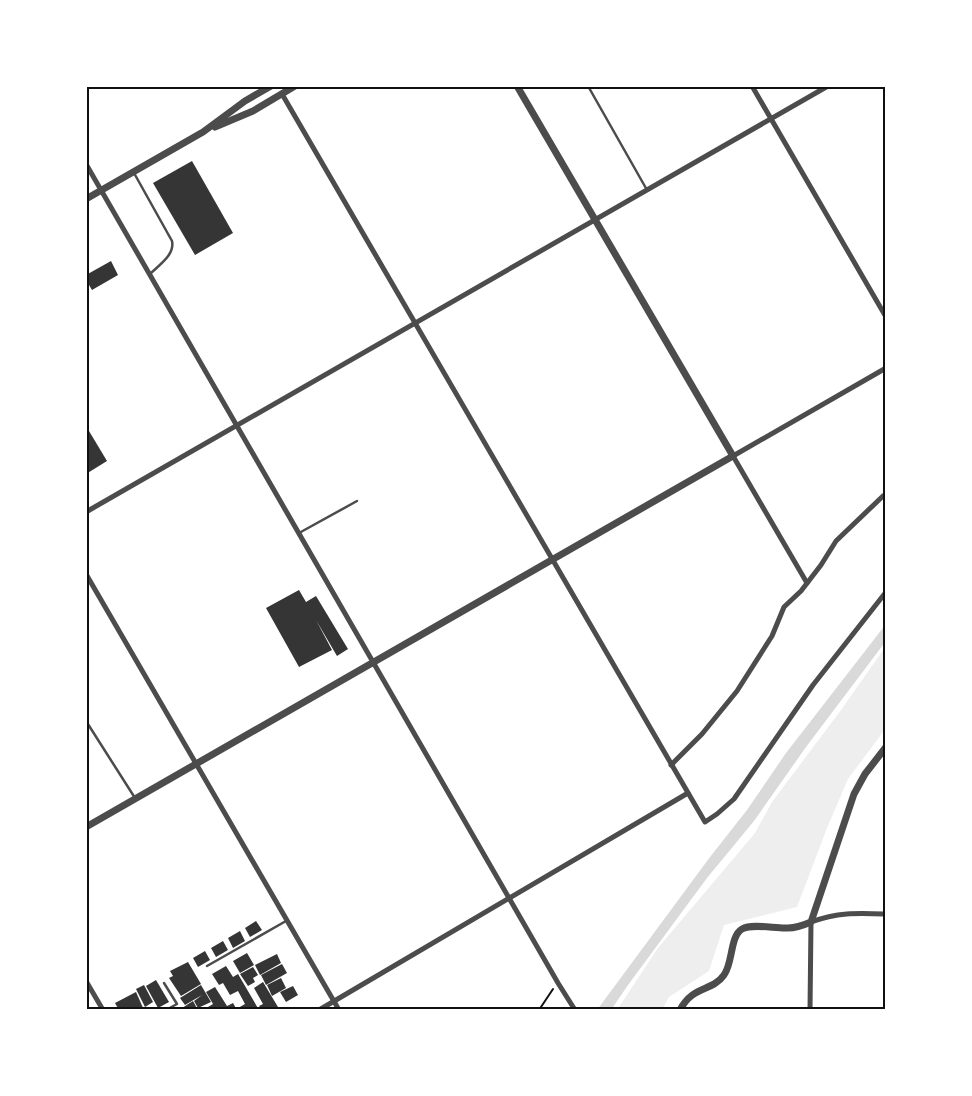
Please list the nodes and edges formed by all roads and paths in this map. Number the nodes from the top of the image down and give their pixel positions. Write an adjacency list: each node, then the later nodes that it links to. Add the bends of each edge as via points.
1 (271, 86): 9 (street)
2 (295, 86): 7 (street)
3 (517, 86): 15 (street)
4 (588, 86): 13 (lane)
5 (752, 86): 8 (street)
6 (828, 86): 8 (street)
7 (282, 94): 9 (street, via 253,111); 18 (street)
8 (771, 119): 13 (street); 17 (street)
9 (203, 132): 11 (street)
10 (86, 164): 12 (street)
11 (134, 172): 12 (street); 16 (lane, via 173,247)
12 (101, 190): 14 (street); 16 (street)
13 (647, 190): 15 (street)
14 (86, 199)
15 (595, 220): 18 (street); 21 (street)
16 (150, 274): 20 (street)
17 (886, 317)
18 (415, 323): 20 (street); 26 (street)
19 (886, 368): 21 (street)
20 (237, 425): 24 (street); 25 (street)
21 (733, 456): 26 (street); 28 (street)
22 (883, 496): 28 (street, via 836,541)
23 (357, 501): 25 (lane)
24 (86, 512)
25 (299, 533): 30 (street)
26 (552, 560): 30 (street); 34 (street)
27 (86, 574): 33 (street)
28 (807, 583): 34 (street, via 781,611 772,636 723,710)
29 (886, 592): 35 (street, via 813,685 734,799 705,822)
30 (373, 662): 33 (street); 38 (street)
31 (86, 721): 36 (lane)
32 (886, 747): 41 (street, via 854,794)
33 (196, 764): 36 (street); 40 (street)
34 (671, 765): 35 (street)
35 (688, 793): 38 (street)
36 (135, 799): 37 (street)
37 (86, 827)
38 (510, 898): 45 (street); 46 (street)
39 (886, 914): 41 (street, via 842,913)
40 (288, 920): 42 (lane); 46 (street)
41 (810, 922): 47 (street, via 789,928 750,927 742,930 736,937 728,969 722,978 692,994); 54 (street)
42 (207, 966)
43 (86, 981): 48 (street)
44 (164, 983): 49 (lane, via 177,1004)
45 (558, 983): 52 (path); 53 (street)
46 (334, 1001): 50 (street); 51 (street)
47 (683, 1007)
48 (103, 1010)
49 (166, 1010)
50 (319, 1010)
51 (339, 1010)
52 (539, 1010)
53 (575, 1010)
54 (810, 1010)

